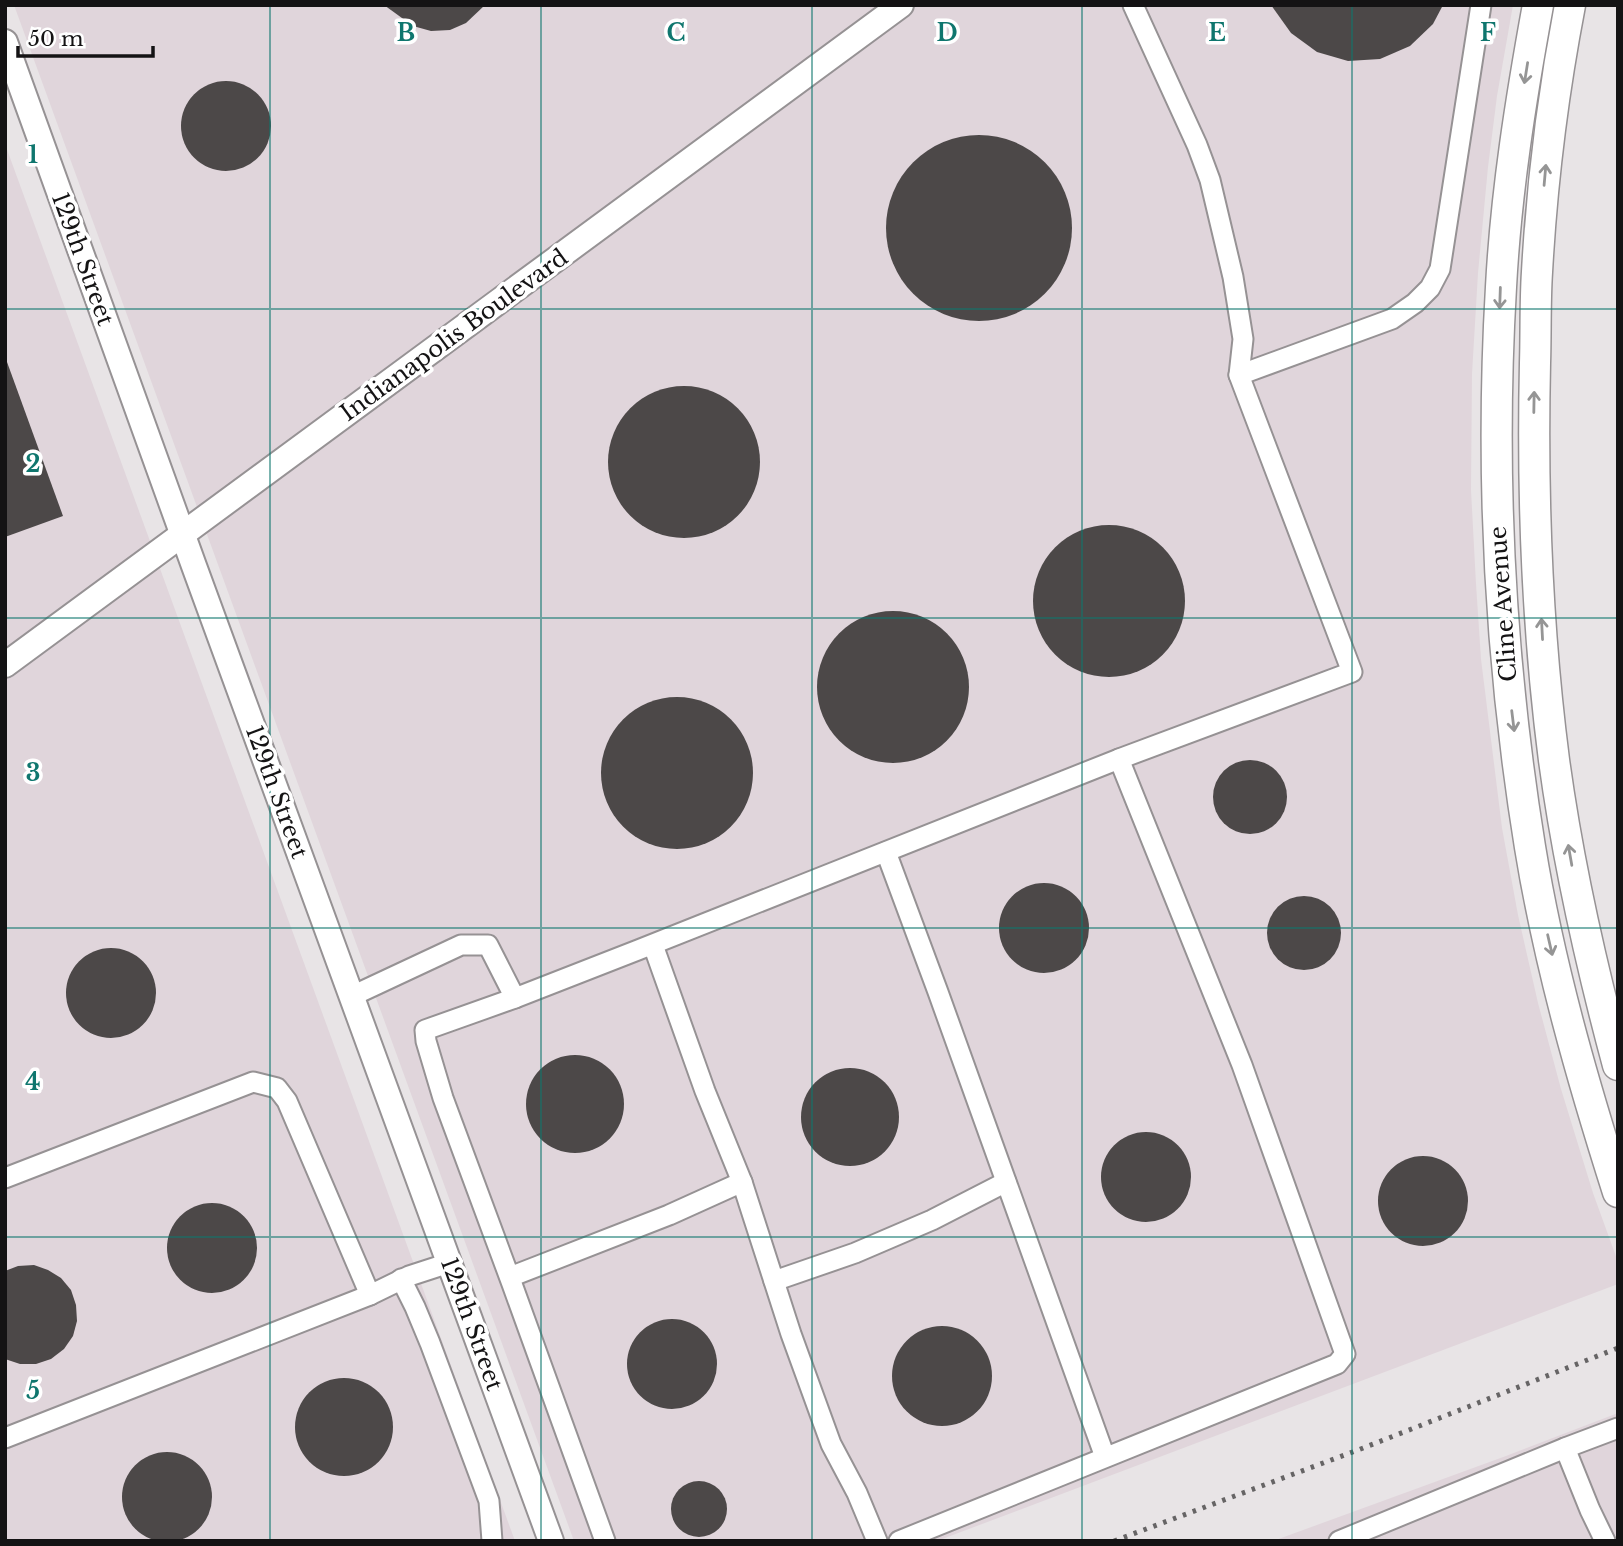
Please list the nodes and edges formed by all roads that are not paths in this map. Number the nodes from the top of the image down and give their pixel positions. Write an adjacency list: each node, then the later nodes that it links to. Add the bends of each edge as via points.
1 (901, 5): 8 (main road, Indianapolis Boulevard)
2 (1133, 5): 7 (lane, via 1210,180 1234,276 1243,339)
3 (1481, 5): 7 (lane, via 1440,270 1430,288 1392,319)
4 (1538, 5): 19 (highway, Cline Avenue, one-way to 19, via 1517,129 1501,285 1496,435 1503,632 1530,849 1564,1004)
5 (1570, 5): 15 (highway, Cline Avenue, one-way to 5, via 1583,923 1554,761 1537,547 1537,271 1546,163)
6 (5, 42): 8 (main road, 129th Street)
7 (1238, 374): 10 (lane, via 1352,672)
8 (183, 535): 9 (main road, Indianapolis Boulevard); 13 (main road, 129th Street)
9 (5, 665)
10 (1119, 759): 11 (lane); 28 (lane, via 1242,1065 1345,1354 1337,1364)
11 (886, 852): 12 (lane); 18 (lane)
12 (653, 945): 14 (lane); 17 (lane)
13 (352, 996): 14 (lane, via 461,945 488,945); 20 (main road, 129th Street)
14 (514, 998): 21 (lane, via 425,1030 443,1098)
15 (1618, 1065)
16 (5, 1178): 24 (lane, via 253,1082 277,1088 287,1101)
17 (742, 1182): 21 (lane); 23 (lane)
18 (1006, 1182): 23 (lane, via 919,1226); 28 (lane)
19 (1618, 1192)
20 (449, 1263): 22 (lane); 30 (main road, 129th Street)
21 (510, 1277): 31 (lane)
22 (401, 1279): 24 (lane); 29 (lane, via 489,1501)
23 (774, 1281): 32 (lane, via 831,1444)
24 (370, 1295): 26 (lane)
25 (1618, 1428): 27 (lane)
26 (5, 1438)
27 (1566, 1448): 34 (lane); 35 (lane)
28 (1105, 1457): 33 (lane)
29 (492, 1541)
30 (551, 1541)
31 (605, 1541)
32 (877, 1541)
33 (898, 1541)
34 (1339, 1541)
35 (1605, 1541)

